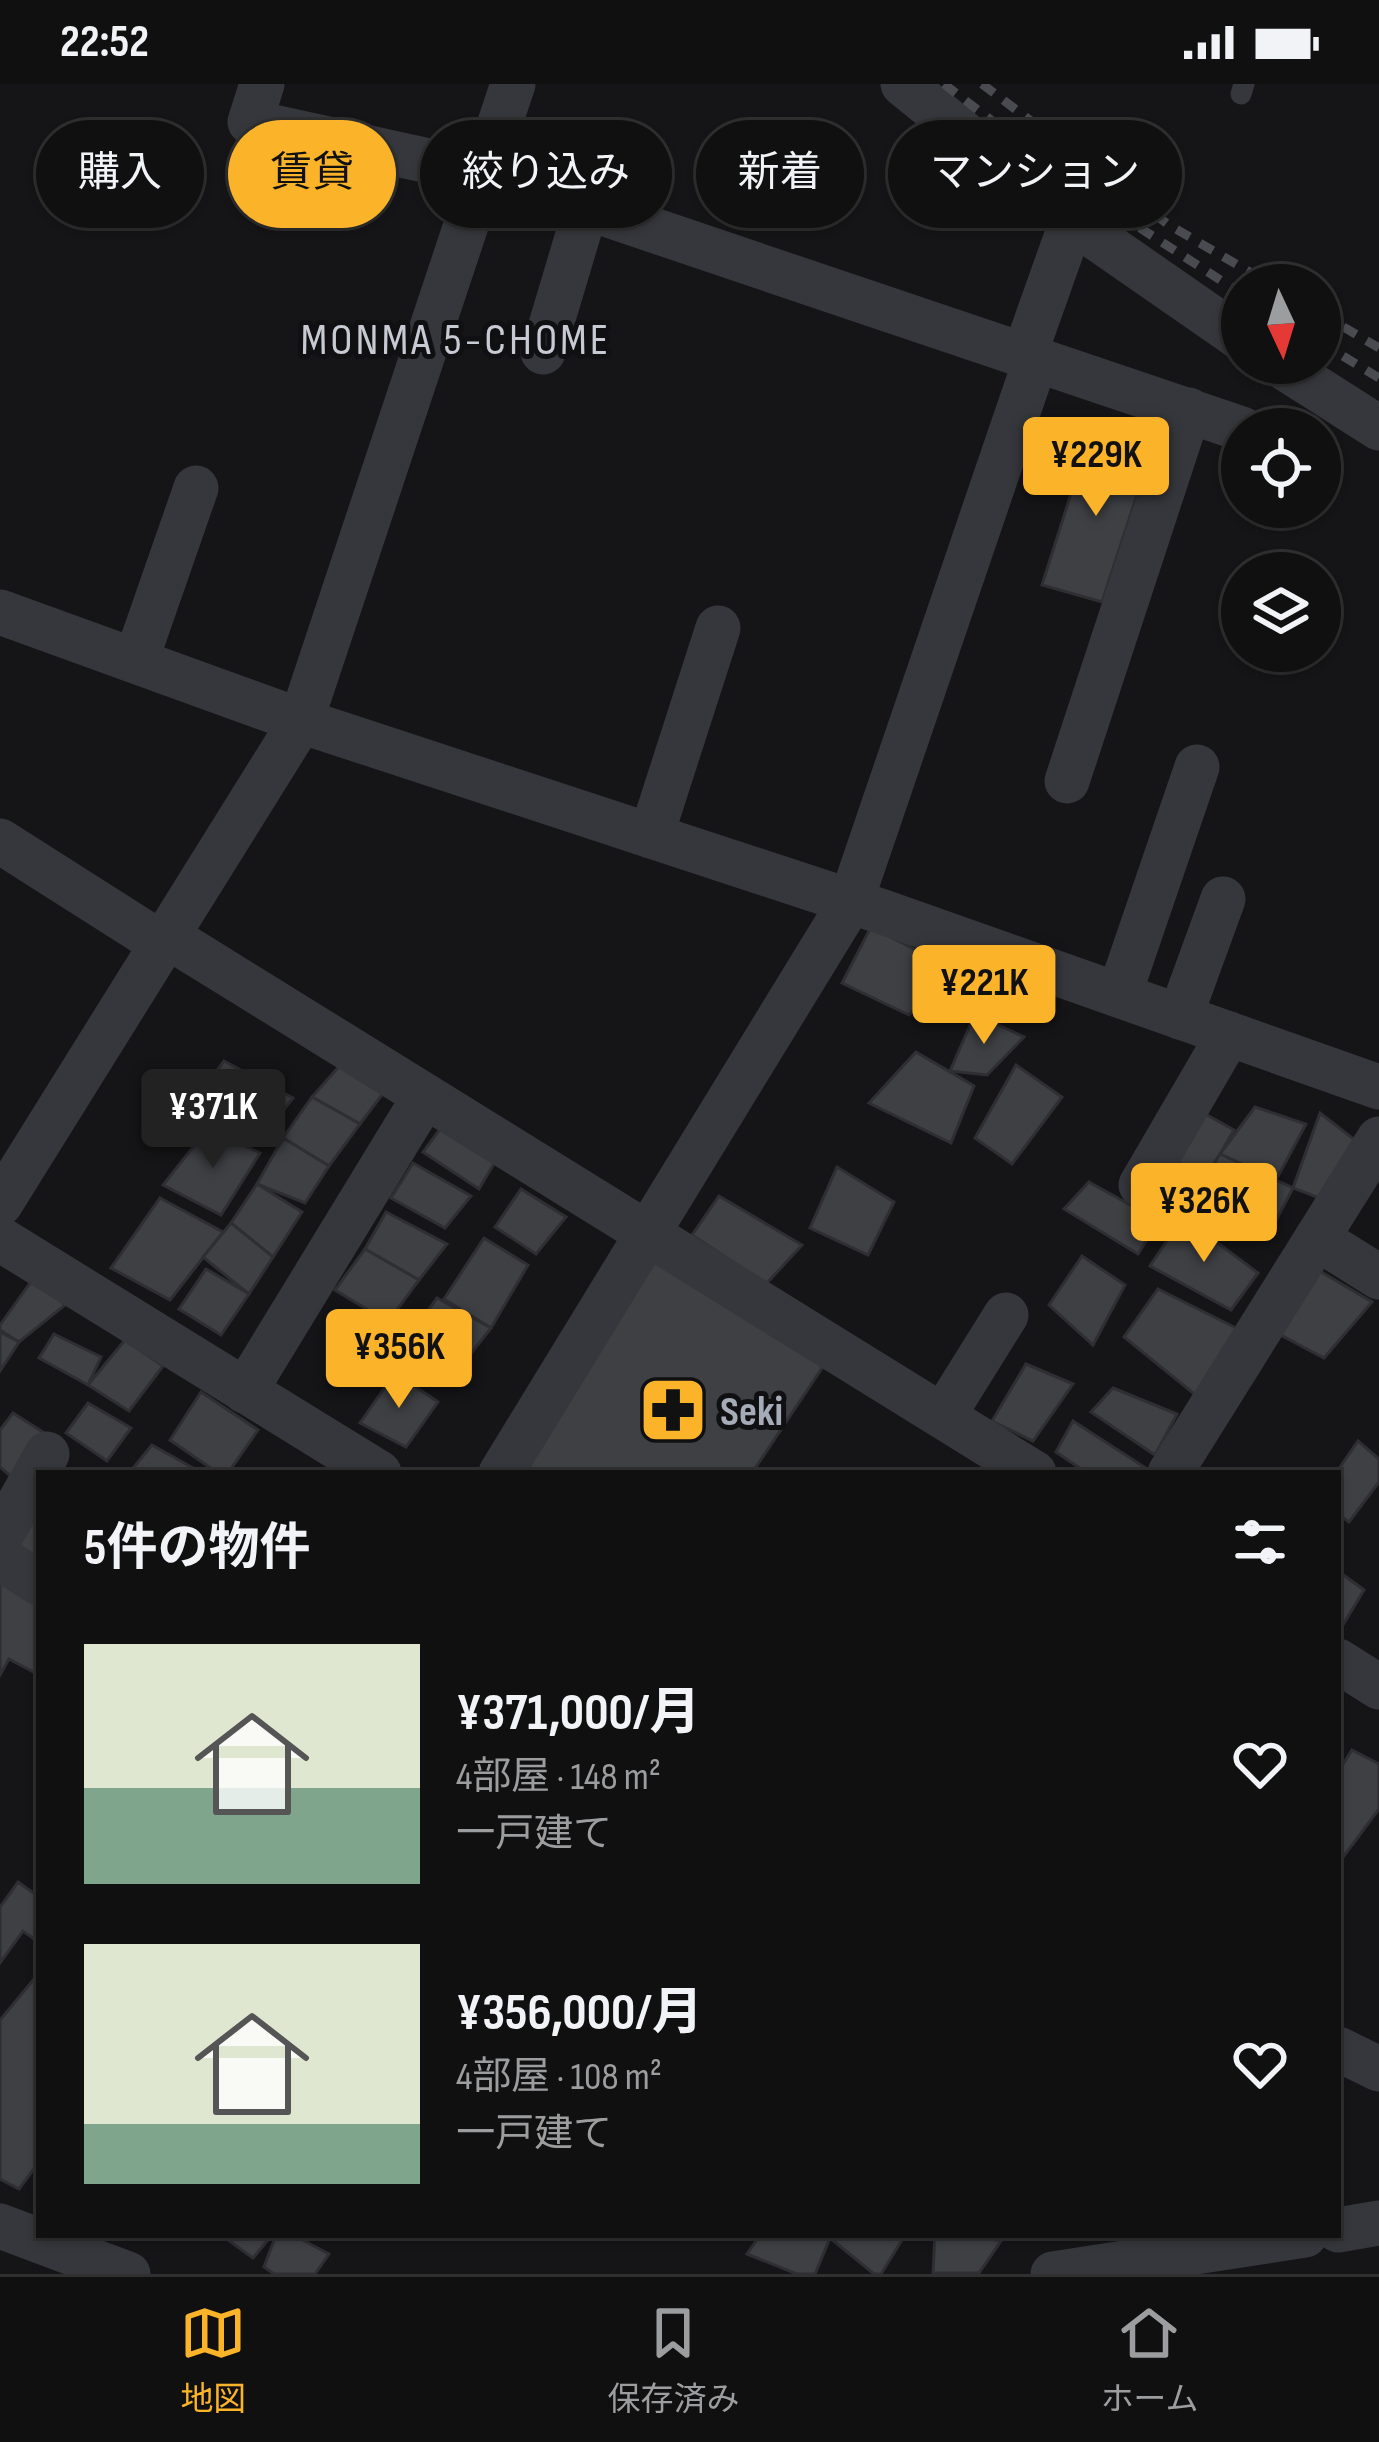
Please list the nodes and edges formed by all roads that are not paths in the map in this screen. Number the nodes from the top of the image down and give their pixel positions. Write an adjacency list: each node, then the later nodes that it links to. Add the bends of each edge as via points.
1 (262, 84): 6 (street, via 250,122)
2 (513, 84): 4 (street)
3 (903, 84): 5 (street)
4 (501, 120)
5 (947, 120)
6 (420, 159)
7 (466, 228): 25 (street)
8 (580, 228): 13 (street)
9 (646, 228): 14 (street)
10 (1070, 228): 14 (street)
11 (1082, 228): 12 (street)
12 (1221, 324)
13 (542, 352)
14 (1030, 357): 17 (street); 31 (street)
15 (1296, 384): 16 (street)
16 (1319, 408)
17 (1189, 410): 19 (street); 27 (street)
18 (1341, 420): 20 (street)
19 (1221, 421)
20 (1379, 428)
21 (196, 488): 24 (street)
22 (0, 612): 24 (street)
23 (718, 628): 28 (street)
24 (136, 660): 25 (street)
25 (301, 721): 28 (street); 32 (street)
26 (1197, 767): 33 (street)
27 (1067, 781)
28 (651, 836): 31 (street)
29 (0, 841): 32 (street)
30 (1223, 899): 34 (street)
31 (851, 901): 33 (street); 41 (street)
32 (165, 940): 37 (street); 40 (street)
33 (1119, 995): 34 (street)
34 (1180, 1017): 35 (street)
35 (1229, 1034): 36 (street); 39 (street)
36 (1379, 1087)
37 (425, 1096): 41 (street); 46 (street)
38 (1379, 1139): 42 (street)
39 (1141, 1185)
40 (0, 1204)
41 (648, 1234): 47 (street); 51 (street)
42 (1317, 1238): 44 (street); 53 (street)
43 (0, 1239): 46 (street)
44 (1379, 1277)
45 (1006, 1315): 47 (street)
46 (245, 1391): 50 (street)
47 (943, 1416): 52 (street)
48 (47, 1454): 49 (street)
49 (38, 1470)
50 (374, 1470)
51 (503, 1470)
52 (1029, 1470)
53 (1172, 1470)
54 (36, 1473): 55 (street)
55 (0, 1537)
56 (0, 1558): 57 (street)
57 (36, 1580)
58 (1341, 1663): 59 (street)
59 (1379, 1687)
60 (1379, 2224): 62 (street)
61 (0, 2226): 64 (street)
62 (1341, 2230)
63 (1285, 2238): 65 (street)
64 (128, 2274)
65 (1053, 2274)

